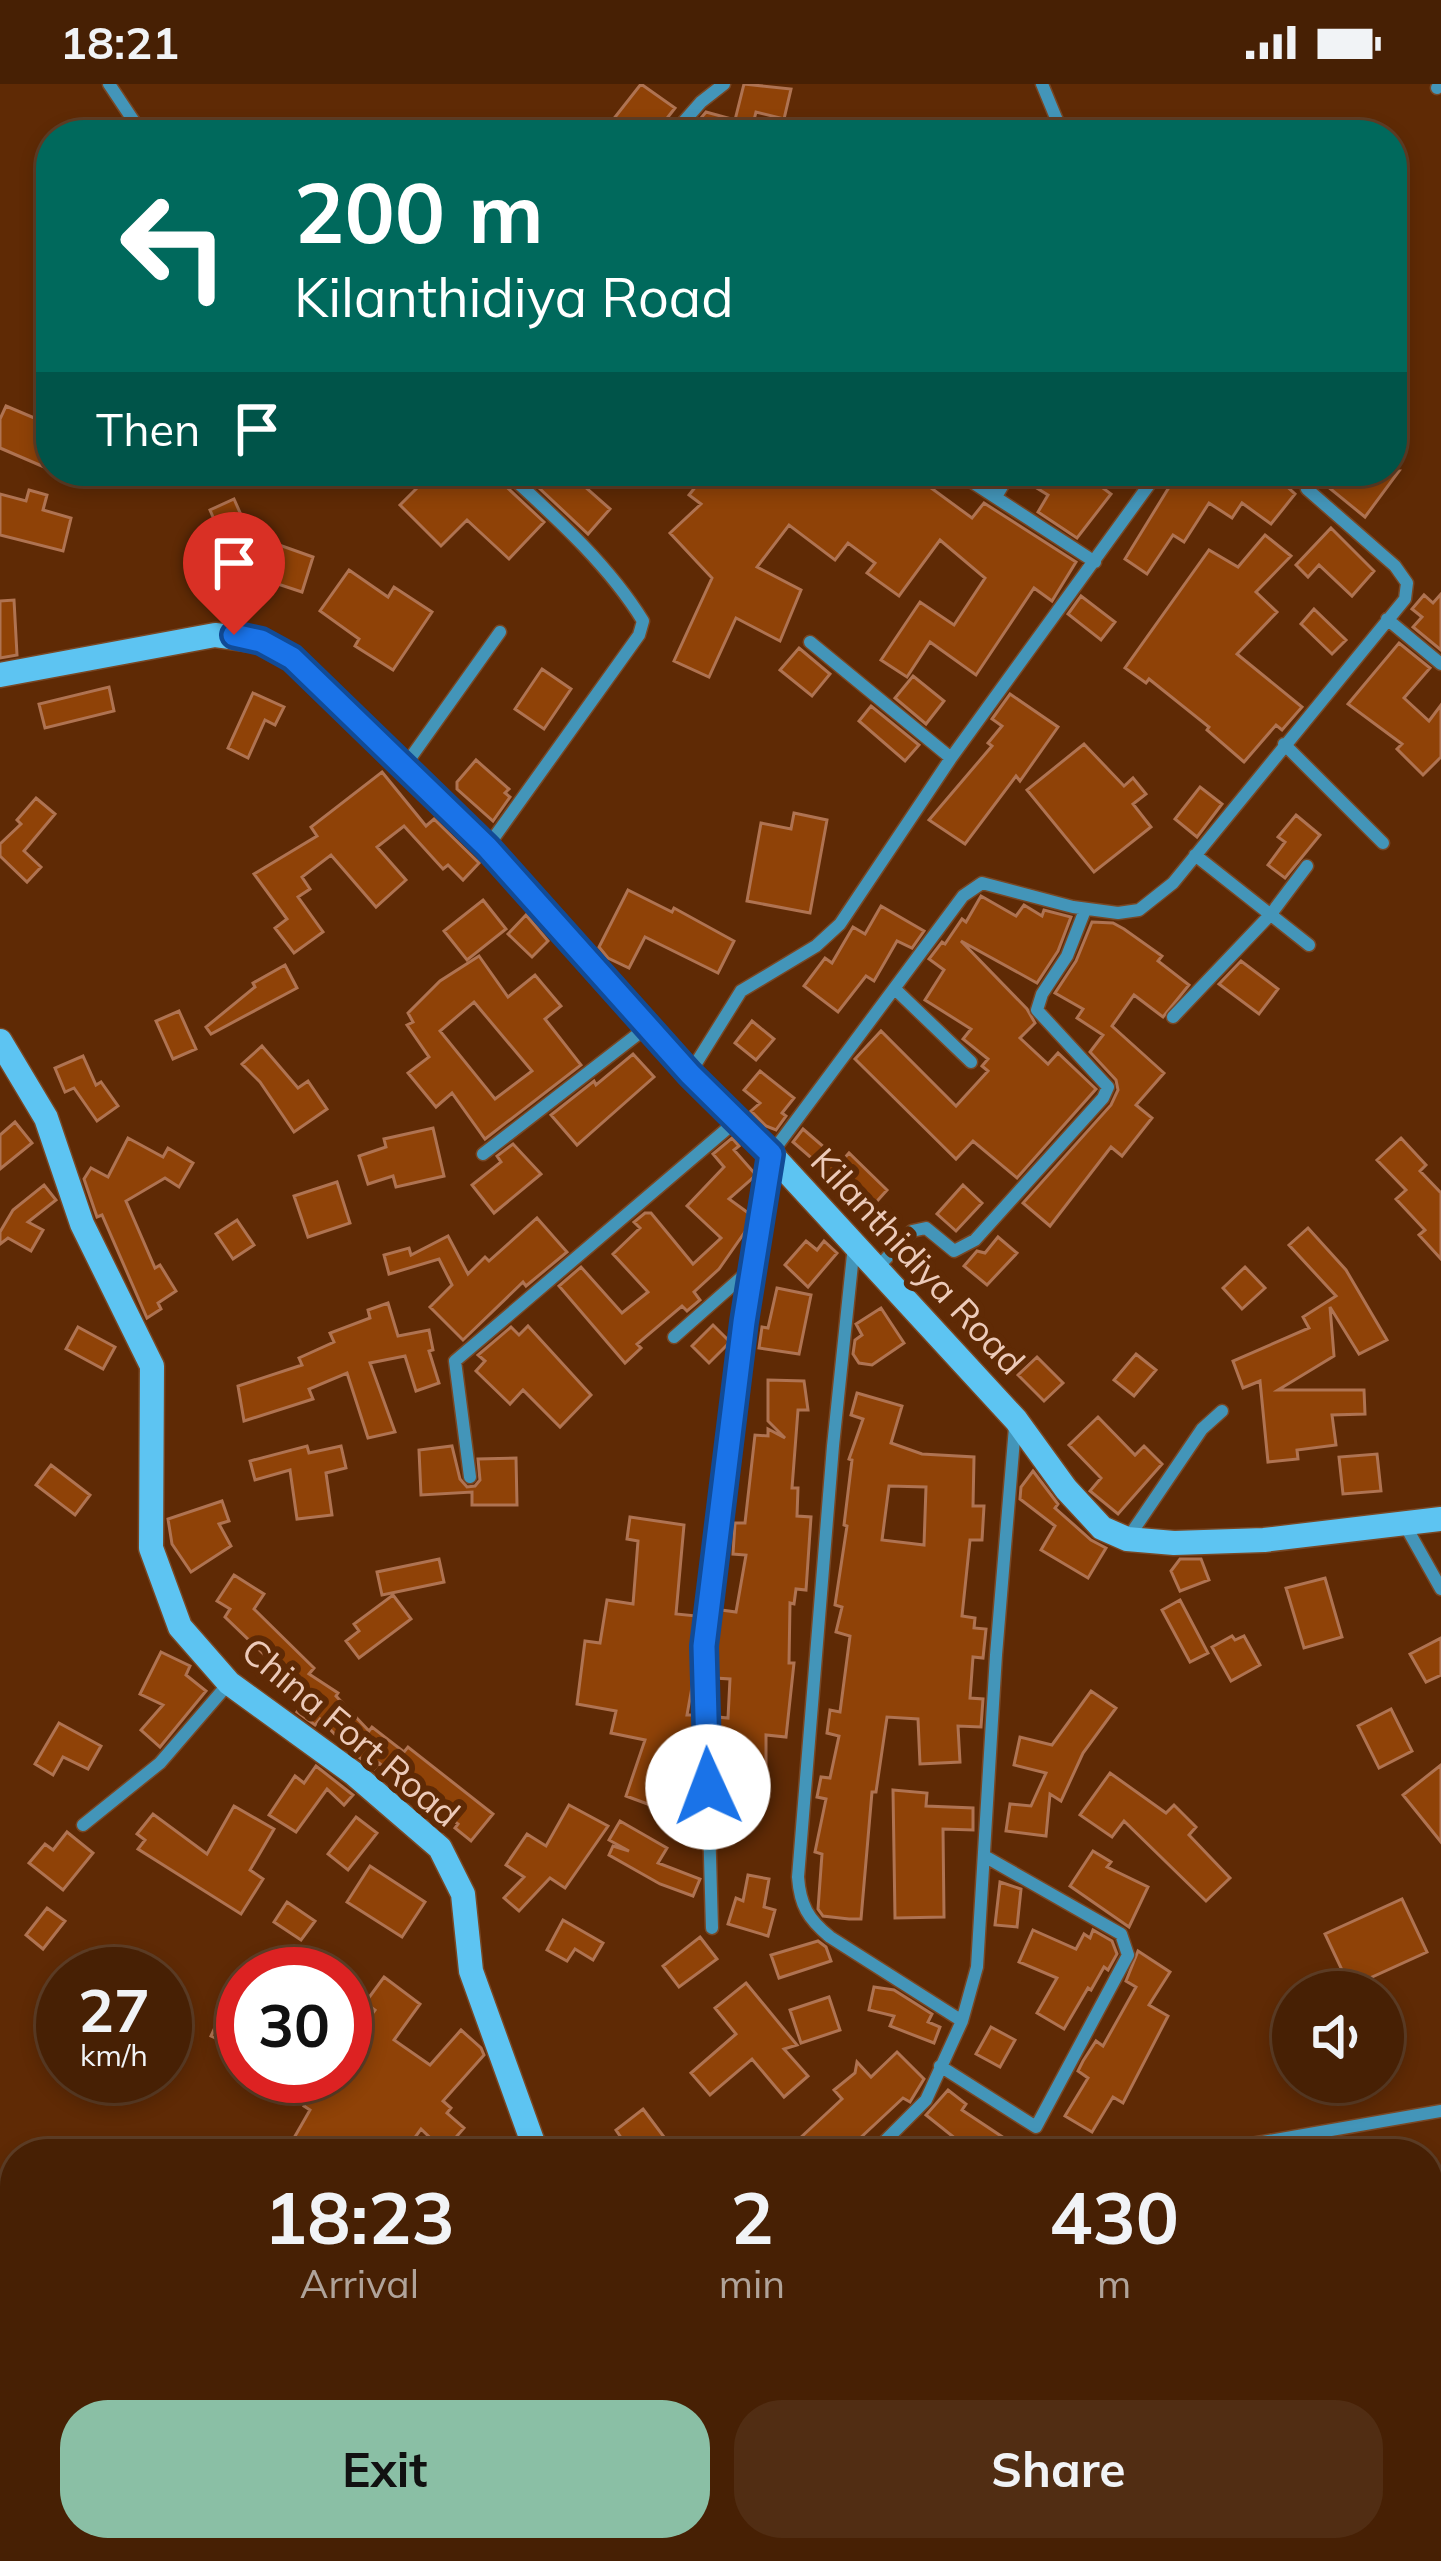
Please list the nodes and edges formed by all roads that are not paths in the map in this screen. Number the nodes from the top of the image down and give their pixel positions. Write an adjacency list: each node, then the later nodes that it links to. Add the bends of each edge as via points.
1 (109, 84): 4 (street)
2 (724, 84): 5 (street)
3 (1042, 84): 6 (street)
4 (133, 120)
5 (685, 120)
6 (1057, 120)
7 (522, 486): 23 (street, via 643,621)
8 (981, 486): 12 (street)
9 (1002, 486): 12 (street)
10 (1148, 486): 13 (street)
11 (1308, 486): 14 (street, via 1407,583)
12 (997, 495): 13 (street)
13 (1095, 562): 20 (street)
14 (1387, 619): 17 (street); 19 (street)
15 (500, 632): 21 (street)
16 (810, 642): 20 (street)
17 (1441, 664)
18 (0, 675): 21 (street, Kilanthidiya Road, via 215,635 261,641 292,658)
19 (1284, 743): 22 (street); 24 (street)
20 (951, 758): 34 (street, via 840,924 741,991)
21 (404, 768): 23 (street, Kilanthidiya Road)
22 (1383, 843)
23 (487, 847): 31 (street, Kilanthidiya Road)
24 (1195, 855): 26 (street, via 1139,910); 27 (street)
25 (1307, 866): 27 (street)
26 (1085, 910): 29 (street, via 982,883 963,896); 40 (street, via 1037,1010 1108,1087 1103,1098 975,1240 954,1251 926,1228 912,1232)
27 (1271, 914): 28 (street); 30 (street)
28 (1309, 945)
29 (895, 989): 33 (street); 37 (street)
30 (1173, 1017)
31 (647, 1027): 34 (street, Kilanthidiya Road); 36 (street)
32 (0, 1041): 49 (street, China Fort Road, via 46,1118 82,1224 152,1366 151,1548 180,1627)
33 (971, 1062)
34 (690, 1074): 35 (street, Kilanthidiya Road)
35 (736, 1122): 37 (street, Kilanthidiya Road); 44 (street, via 455,1361)
36 (483, 1154)
37 (771, 1154): 38 (street, Kilanthidiya Road); 39 (street)
38 (854, 1244): 40 (street, Kilanthidiya Road); 53 (street, via 800,1903 830,1936)
39 (753, 1268): 41 (street); 52 (street, via 704,1646)
40 (877, 1268): 43 (street, Kilanthidiya Road)
41 (674, 1337)
42 (1222, 1411): 47 (street)
43 (1016, 1420): 47 (street, Kilanthidiya Road, via 1102,1528); 51 (street)
44 (470, 1477)
45 (1441, 1519): 46 (street)
46 (1405, 1524): 47 (street, via 1264,1540); 48 (street)
47 (1127, 1539)
48 (1441, 1589)
49 (229, 1683): 50 (street, via 160,1763); 56 (street, China Fort Road, via 440,1848 463,1894 472,1971)
50 (83, 1825)
51 (986, 1857): 53 (street); 54 (street, via 1120,1934 1128,1955 1036,2127)
52 (712, 1928)
53 (962, 2021): 54 (street)
54 (940, 2066): 57 (street, via 926,2100)
55 (1441, 2110): 58 (street)
56 (532, 2139)
57 (887, 2139)
58 (1278, 2139)

